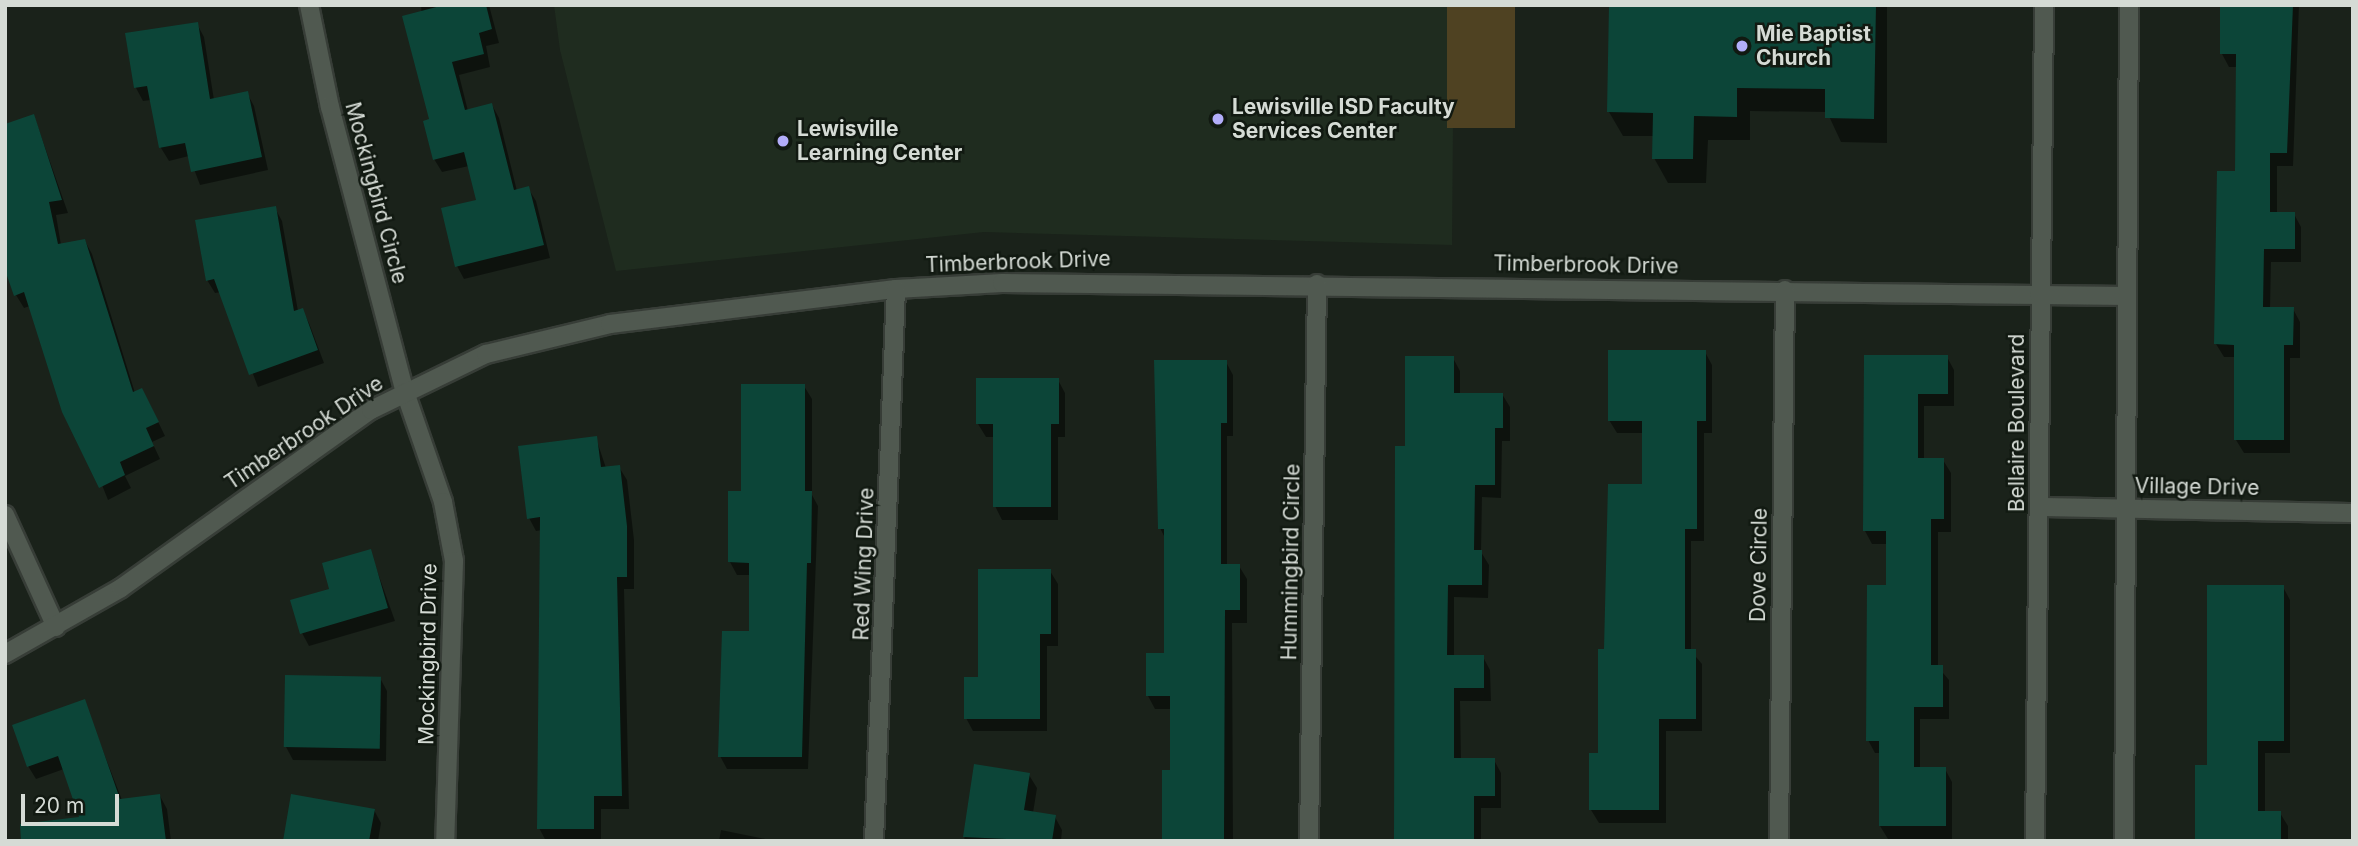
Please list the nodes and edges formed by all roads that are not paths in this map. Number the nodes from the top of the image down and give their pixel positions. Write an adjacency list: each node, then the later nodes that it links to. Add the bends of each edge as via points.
1 (309, 5): 9 (street, Mockingbird Circle, via 330,107)
2 (2044, 5): 7 (street, Bellaire Boulevard)
3 (2129, 5): 8 (street)
4 (1317, 284): 5 (street, Timberbrook Drive, via 1055,282); 6 (street, Timberbrook Drive); 18 (street, Hummingbird Circle)
5 (896, 289): 9 (street, Timberbrook Drive, via 677,314 573,332 486,354); 17 (street, Red Wing Drive)
6 (1785, 290): 7 (street, Timberbrook Drive); 19 (street, Dove Circle)
7 (2039, 295): 8 (street, Timberbrook Drive); 10 (street, Bellaire Boulevard)
8 (2126, 296): 11 (street)
9 (405, 392): 14 (street, Timberbrook Drive, via 342,428 168,555); 16 (street, Mockingbird Drive, via 443,502 454,561)
10 (2040, 507): 11 (street, Village Drive); 20 (street, Bellaire Boulevard)
11 (2122, 508): 12 (street, Village Drive); 21 (street)
12 (2353, 513)
13 (5, 515): 14 (street)
14 (56, 627): 15 (street, Timberbrook Drive)
15 (5, 654)
16 (445, 841)
17 (874, 841)
18 (1309, 841)
19 (1779, 841)
20 (2035, 841)
21 (2124, 841)

